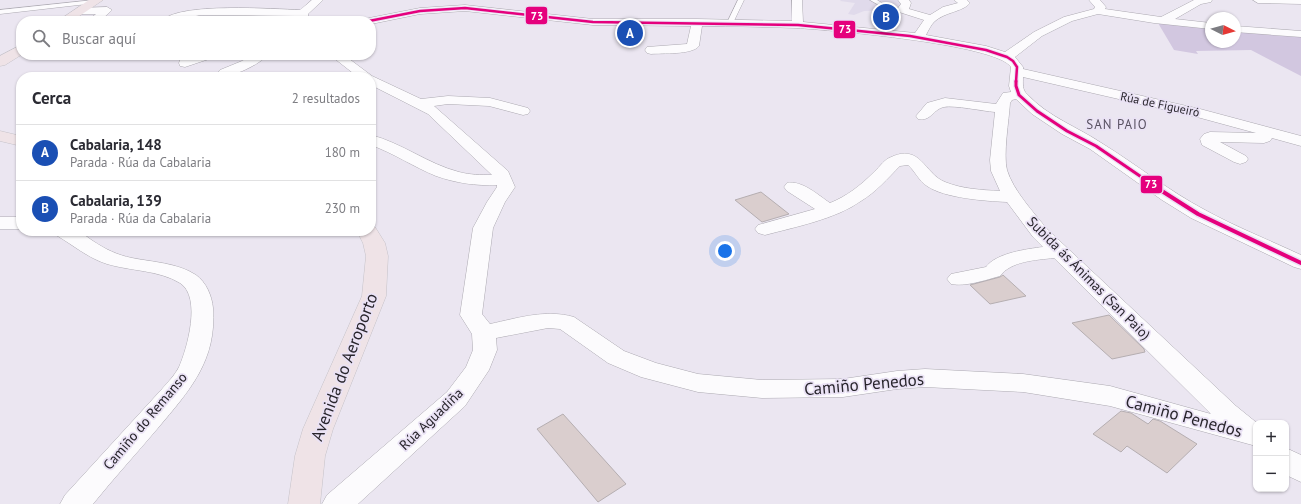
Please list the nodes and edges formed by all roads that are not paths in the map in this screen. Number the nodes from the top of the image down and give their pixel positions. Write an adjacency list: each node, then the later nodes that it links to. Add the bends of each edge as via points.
1 (318, 0): 23 (street)
2 (494, 0): 12 (street)
3 (741, 0): 28 (lane)
4 (797, 0): 29 (street)
5 (873, 0): 13 (lane, via 886,7)
6 (959, 0): 24 (street, via 965,3)
7 (1094, 0): 16 (street, via 1101,6)
8 (1207, 0): 26 (street, via 1198,2)
9 (1258, 0): 11 (street)
10 (96, 1): 15 (main road); 17 (lane)
11 (1301, 1)
12 (466, 5): 25 (street); 27 (street, via 593,22)
13 (903, 5): 24 (street)
14 (1127, 5): 18 (street)
15 (81, 11): 19 (main road); 20 (street, via 107,10)
16 (1098, 11): 18 (street); 36 (street, via 1068,19 1038,34)
17 (0, 12)
18 (1115, 14): 26 (street)
19 (72, 16)
20 (99, 16)
21 (185, 16): 22 (street, via 195,13)
22 (275, 16)
23 (303, 16)
24 (930, 19): 33 (street)
25 (376, 20)
26 (1163, 21): 30 (street)
27 (697, 22): 28 (street); 34 (street, via 693,46)
28 (730, 22): 29 (street)
29 (798, 25): 33 (street, via 842,24)
30 (1205, 25)
31 (1241, 29): 32 (street)
32 (1301, 34)
33 (919, 37): 36 (street, via 966,45)
34 (651, 50)
35 (16, 52): 40 (main road)
36 (1007, 57): 44 (street, via 1013,61)
37 (194, 60): 41 (street)
38 (254, 60): 42 (street)
39 (343, 60): 43 (street)
40 (0, 62)
41 (185, 63)
42 (229, 72)
43 (359, 72)
44 (1017, 72): 46 (street, via 1016,86); 51 (street, Rúa de Figueiró, via 1200,112)
45 (376, 82): 47 (street)
46 (1019, 95): 48 (street, via 1008,96); 67 (street, via 1037,111 1198,214)
47 (419, 103): 49 (street, via 448,100 490,102); 57 (street, via 433,111 502,175)
48 (1002, 109): 50 (street, via 945,102 932,106); 59 (street, Subida ás Ánimas (San Paio), via 999,171)
49 (523, 111)
50 (923, 116)
51 (1276, 135): 54 (street, Rúa de Figueiró); 56 (street, via 1275,138 1208,139 1208,142 1217,148)
52 (0, 136): 53 (main road)
53 (16, 140)
54 (1301, 141)
55 (376, 142): 57 (street, via 445,173 466,179)
56 (1240, 158)
57 (504, 180): 69 (street, via 506,186 483,228 472,300 472,315)
58 (793, 186): 60 (street)
59 (1012, 197): 60 (street, via 978,194 941,186 928,179 917,163 903,159 894,162 863,193); 66 (street, Subida ás Ánimas (San Paio), via 1040,233)
60 (829, 210): 63 (street)
61 (0, 223): 62 (street)
62 (16, 223)
63 (765, 229)
64 (71, 236): 74 (street, Camiño do Remanso, via 114,260 173,273 194,283 201,299 203,325 197,355 186,376)
65 (370, 236): 75 (main road, Avenida do Aeroporto, via 377,256 378,270 374,296 318,429 310,456)
66 (1059, 251): 68 (street, via 1028,255 998,264 993,272); 70 (street, Subida ás Ánimas (San Paio), via 1227,414)
67 (1301, 263)
68 (958, 279)
69 (484, 333): 71 (street, Camiño Penedos, via 548,320 566,322 616,357 650,370 698,383 762,390 843,388 925,378 1023,383 1110,396); 76 (street, Rúa Aguadiña, via 485,350 477,370 456,399)
70 (1253, 434)
71 (1253, 435)
72 (1289, 462): 73 (street)
73 (1301, 470)
74 (75, 504)
75 (304, 504)
76 (337, 504)

